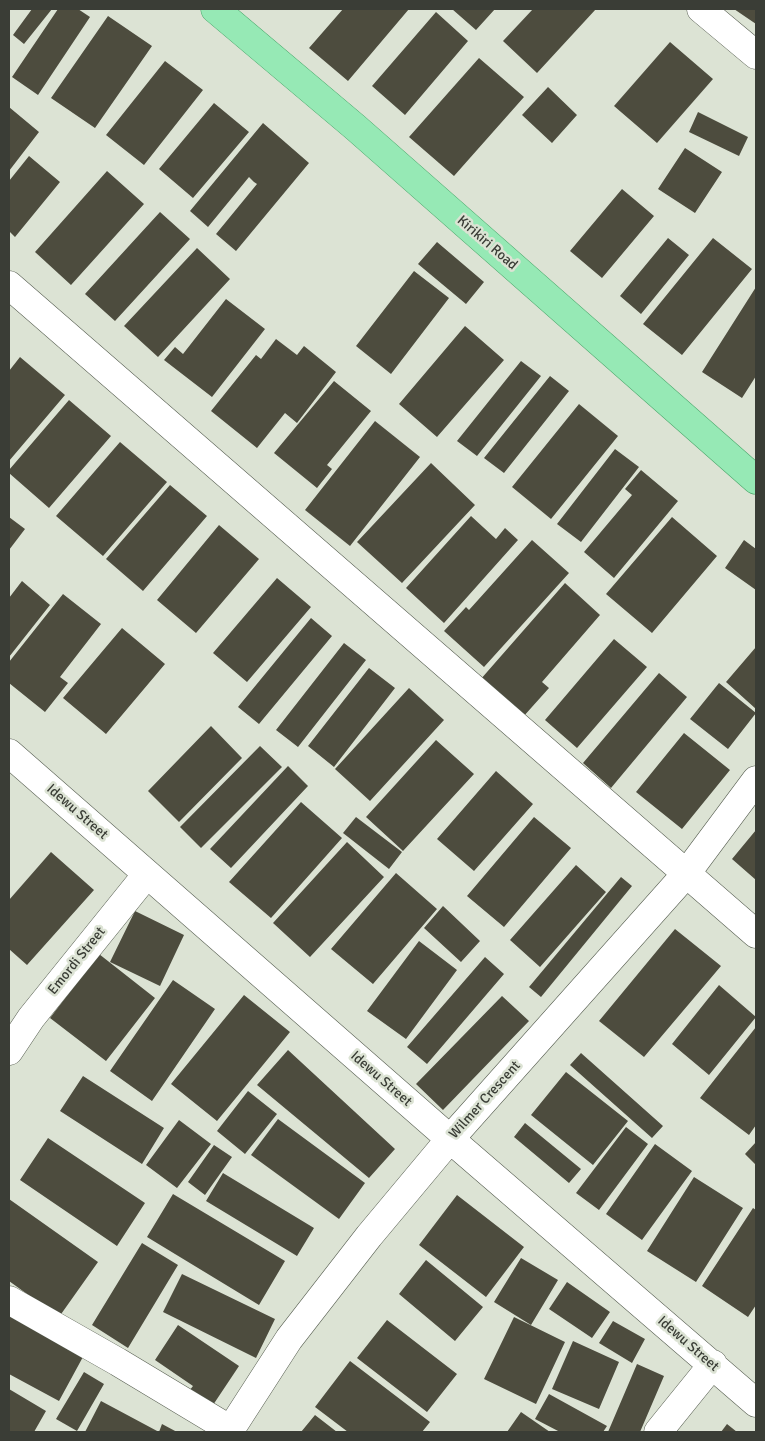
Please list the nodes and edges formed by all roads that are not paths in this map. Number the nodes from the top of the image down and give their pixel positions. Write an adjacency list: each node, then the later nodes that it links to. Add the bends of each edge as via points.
1 (215, 9): 5 (main road, Kirikiri Road, via 363,134)
2 (702, 9): 3 (street)
3 (756, 55)
4 (9, 285): 9 (street)
5 (756, 480)
6 (9, 753): 8 (street, Idewu Street)
7 (756, 780): 9 (street, Wilmer Crescent)
8 (147, 874): 11 (street, Emordi Street); 12 (street, Idewu Street)
9 (686, 874): 10 (street); 12 (street, Wilmer Crescent)
10 (756, 934)
11 (9, 1050)
12 (450, 1139): 14 (street, Idewu Street); 16 (street, Wilmer Crescent, via 289,1339)
13 (9, 1300): 16 (street)
14 (712, 1364): 15 (street, Idewu Street); 17 (street)
15 (756, 1403)
16 (230, 1431)
17 (658, 1432)

